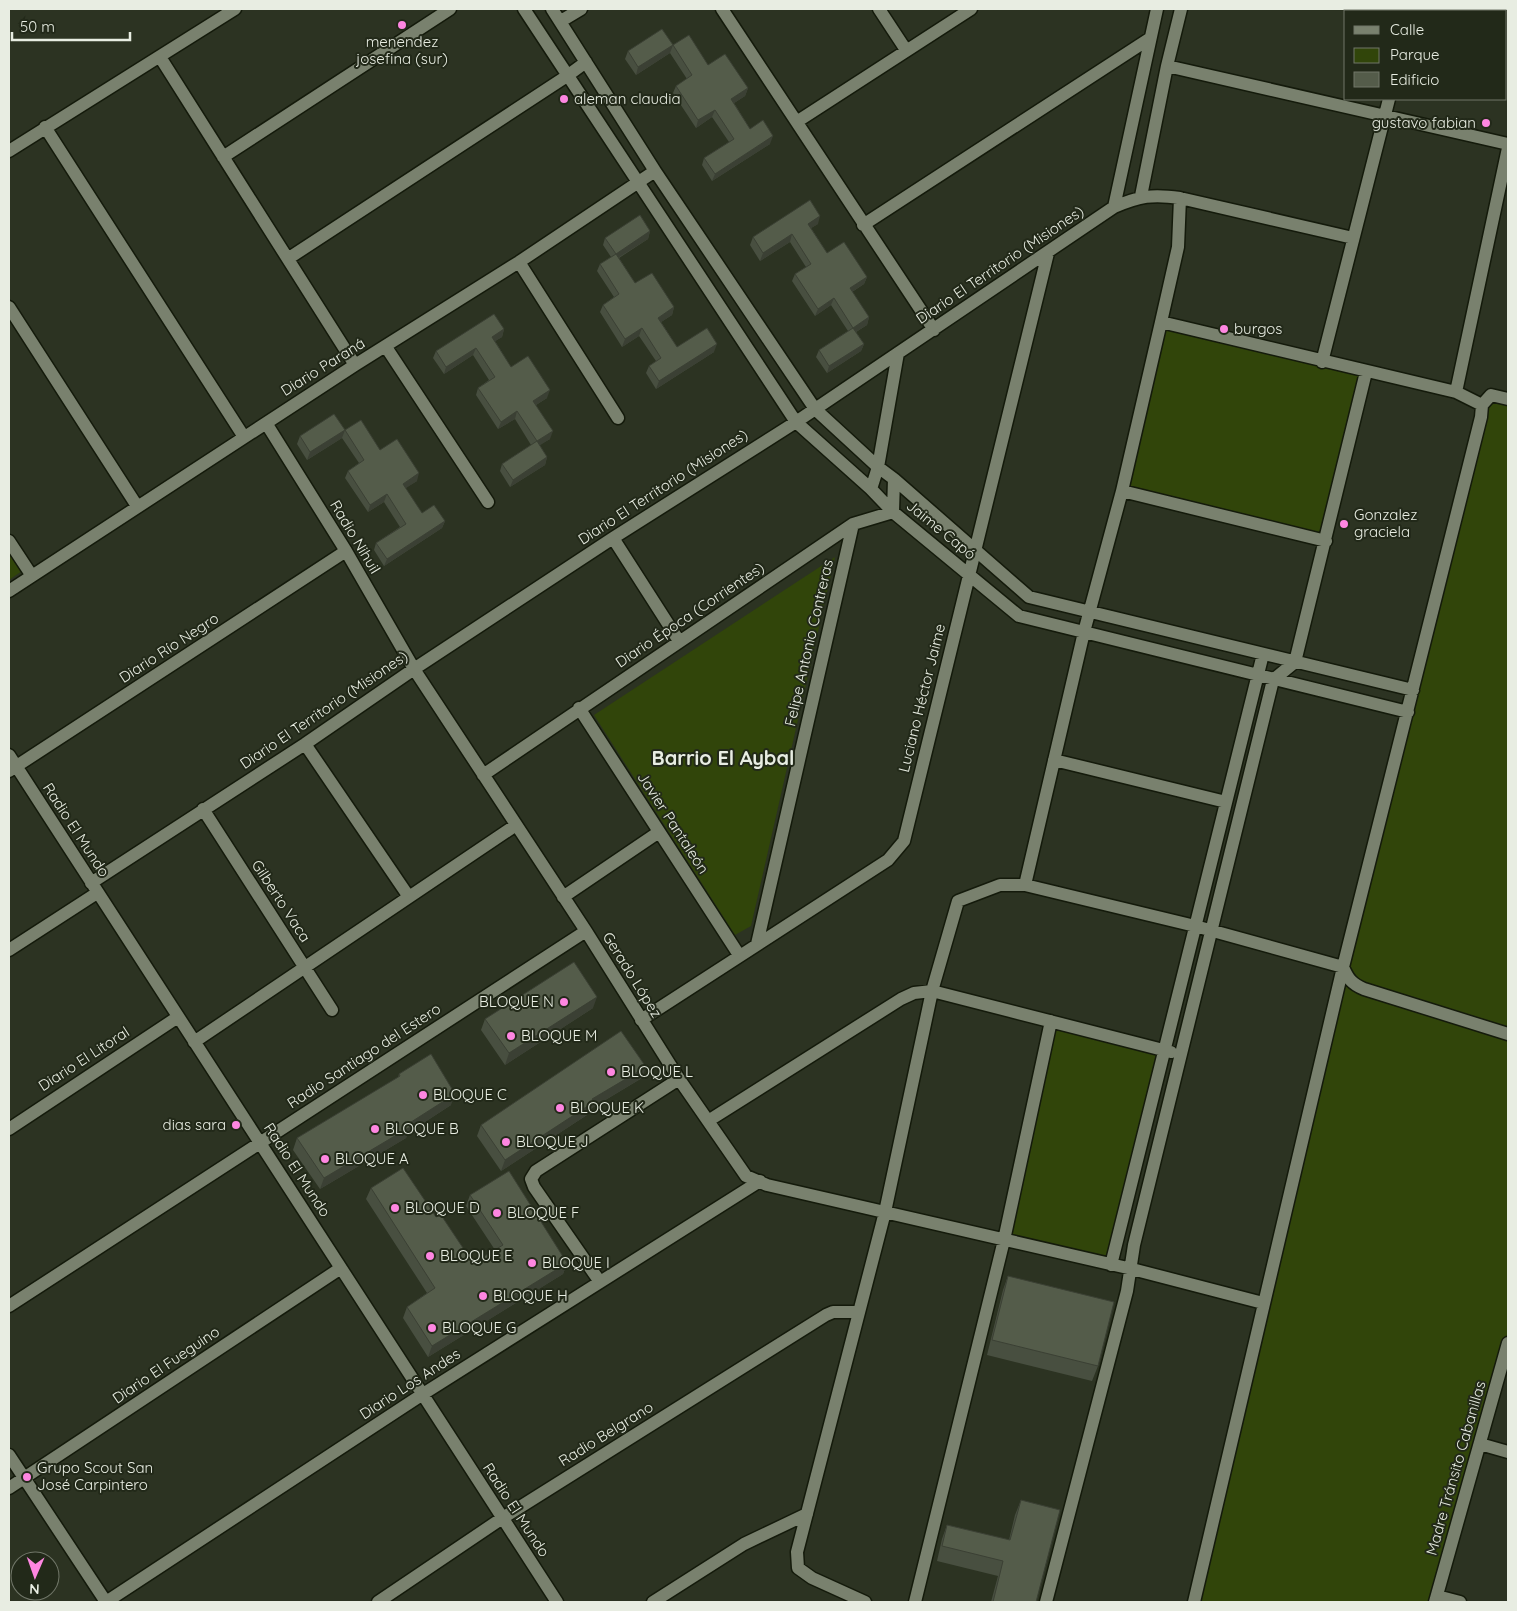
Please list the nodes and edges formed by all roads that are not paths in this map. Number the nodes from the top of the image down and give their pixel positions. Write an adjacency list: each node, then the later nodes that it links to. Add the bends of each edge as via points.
1 (235, 9): 14 (street)
2 (450, 9): 25 (street)
3 (524, 9): 17 (street, Jaime Capó)
4 (552, 9): 11 (street, Jaime Capó)
5 (581, 9): 11 (street)
6 (722, 9): 20 (street)
7 (879, 9): 13 (street)
8 (971, 9): 13 (street)
9 (1157, 9): 12 (street)
10 (1181, 9): 16 (street)
11 (561, 22): 15 (street, Jaime Capó)
12 (1149, 39): 30 (street); 31 (street)
13 (906, 50): 20 (street)
14 (160, 57): 21 (street); 25 (street)
15 (586, 62): 17 (street); 26 (street, Jaime Capó)
16 (1167, 66): 19 (street); 28 (street)
17 (568, 76): 27 (street, Jaime Capó); 34 (street)
18 (1389, 100): 19 (street)
19 (1384, 117): 22 (street); 32 (street)
20 (798, 121): 31 (street)
21 (45, 127): 24 (street); 51 (street)
22 (1508, 144)
23 (1508, 148): 44 (street)
24 (9, 151)
25 (223, 156): 34 (street)
26 (655, 171): 27 (street, Diario Paraná); 47 (street, Jaime Capó)
27 (638, 182): 35 (street, Diario Paraná); 49 (street, Jaime Capó)
28 (1141, 196): 29 (street, via 1155,194); 30 (street, Diario El Territorio (Misiones))
29 (1180, 198): 32 (street); 37 (street, via 1178,247)
30 (1114, 207): 33 (street, Diario El Territorio (Misiones))
31 (863, 226): 38 (street)
32 (1353, 238): 41 (street)
33 (1048, 252): 38 (street, Diario El Territorio (Misiones)); 63 (street, Luciano Héctor Jaime)
34 (289, 258): 42 (street)
35 (519, 262): 39 (street, Diario Paraná); 48 (street)
36 (9, 307): 57 (street)
37 (1161, 322): 41 (street); 55 (street)
38 (934, 330): 40 (street, Diario El Territorio (Misiones))
39 (386, 347): 42 (street, Diario Paraná); 56 (street)
40 (898, 353): 47 (street, Diario El Territorio (Misiones)); 52 (street)
41 (1322, 362): 43 (street)
42 (355, 365): 50 (street, Diario Paraná)
43 (1366, 372): 44 (street); 62 (street)
44 (1456, 392): 46 (street)
45 (1508, 399): 46 (street, via 1491,395)
46 (1482, 405): 76 (street)
47 (815, 409): 49 (street, Diario El Territorio (Misiones)); 52 (street, Jaime Capó)
48 (618, 418)
49 (796, 422): 54 (street, Jaime Capó); 60 (street, Diario El Territorio (Misiones))
50 (266, 423): 51 (street, Diario Paraná); 64 (street, Radio Nihuil)
51 (244, 437): 57 (street, Diario Paraná)
52 (878, 467): 53 (street, Jaime Capó); 54 (street)
53 (894, 479): 58 (street); 63 (street, Jaime Capó)
54 (871, 489): 58 (street, Jaime Capó)
55 (1122, 491): 62 (street); 68 (street)
56 (488, 502)
57 (137, 506): 66 (street, Diario Paraná)
58 (893, 512): 59 (street, Diario Época (Corrientes)); 65 (street, Jaime Capó)
59 (853, 524): 70 (street, Diario Época (Corrientes)); 95 (street, Felipe Antonio Contreras)
60 (613, 538): 70 (street); 73 (street, Diario El Territorio (Misiones))
61 (9, 541): 66 (street)
62 (1326, 541): 72 (street)
63 (975, 550): 65 (street, Luciano Héctor Jaime); 68 (street, Jaime Capó, via 1029,597)
64 (346, 551): 73 (street, Radio Nihuil); 82 (street, Diario Río Negro)
65 (970, 574): 69 (street, Jaime Capó, via 1019,616); 95 (street, Luciano Héctor Jaime, via 904,841 888,860)
66 (32, 576): 67 (street, Diario Paraná)
67 (9, 591)
68 (1091, 612): 69 (street); 71 (street, Jaime Capó)
69 (1084, 632): 74 (street, Jaime Capó); 81 (street)
70 (679, 641): 77 (street, Diario Época (Corrientes))
71 (1263, 654): 72 (street, Jaime Capó); 74 (street)
72 (1295, 662): 75 (street); 76 (street, Jaime Capó)
73 (414, 669): 79 (street, Diario El Territorio (Misiones)); 83 (street, Gerado López)
74 (1258, 676): 75 (street, Jaime Capó); 84 (street)
75 (1273, 680): 78 (street, Jaime Capó); 94 (street)
76 (1413, 690): 78 (street)
77 (579, 708): 83 (street, Diario Época (Corrientes)); 87 (street, Javier Pantaleón)
78 (1408, 712): 99 (street)
79 (305, 744): 85 (street, Diario El Territorio (Misiones)); 90 (street)
80 (9, 755): 82 (street, Radio El Mundo)
81 (1054, 760): 84 (street); 88 (street)
82 (12, 769): 89 (street, Radio El Mundo)
83 (483, 775): 86 (street, Gerado López)
84 (1226, 802): 92 (street)
85 (203, 809): 89 (street, Diario El Territorio (Misiones)); 98 (street, Gilberto Vaca)
86 (516, 824): 90 (street); 91 (street, Gerado López)
87 (659, 832): 91 (street); 97 (street, Javier Pantaleón)
88 (1025, 885): 92 (street); 100 (street, via 1000,885 958,901)
89 (94, 888): 96 (street, Diario El Territorio (Misiones)); 102 (street, Radio El Mundo)
90 (409, 897): 98 (street)
91 (563, 897): 93 (street, Gerado López)
92 (1195, 926): 94 (street); 107 (street)
93 (586, 931): 103 (street, Gerado López); 112 (street, Radio Santiago del Estero)
94 (1212, 932): 99 (street); 108 (street)
95 (756, 944): 97 (street, Luciano Héctor Jaime)
96 (9, 950)
97 (739, 955): 103 (street, Luciano Héctor Jaime)
98 (304, 967): 101 (street, Gilberto Vaca); 106 (street)
99 (1343, 967): 105 (street, via 1352,984 1364,989); 120 (street)
100 (932, 991): 104 (street); 110 (street, via 914,993 901,999); 114 (street)
101 (332, 1010)
102 (178, 1017): 106 (street, Radio El Mundo); 111 (street, Diario El Litoral)
103 (641, 1020): 109 (street, Gerado López)
104 (1051, 1021): 107 (street); 115 (street)
105 (1508, 1034)
106 (194, 1042): 112 (street, Radio El Mundo)
107 (1165, 1051): 108 (street); 116 (street)
108 (1182, 1055): 118 (street, via 1134,1245)
109 (679, 1079): 110 (street, Gerado López); 119 (street, via 536,1171 531,1179)
110 (708, 1121): 113 (street, Gerado López, via 746,1176)
111 (9, 1129)
112 (260, 1143): 117 (street, Radio El Mundo); 121 (street, Radio Santiago del Estero)
113 (760, 1182): 114 (street, Gerado López); 119 (street, Diario Los Andes)
114 (885, 1212): 115 (street, Gerado López); 122 (street)
115 (1004, 1240): 116 (street, Gerado López); 138 (street)
116 (1111, 1265): 118 (street, Gerado López)
117 (341, 1268): 124 (street, Radio El Mundo); 128 (street, Diario El Fueguino)
118 (1132, 1269): 120 (street, Gerado López); 139 (street)
119 (600, 1282): 124 (street, Diario Los Andes)
120 (1263, 1304): 140 (street)
121 (9, 1306)
122 (859, 1312): 130 (street); 131 (street, Radio Belgrano, via 826,1315)
123 (1508, 1347): 125 (street, Madre Tránsito Cabanillas)
124 (423, 1394): 131 (street, Radio El Mundo); 133 (street, Diario Los Andes)
125 (1480, 1444): 126 (street); 132 (street, Madre Tránsito Cabanillas)
126 (1508, 1452)
127 (9, 1455): 128 (street)
128 (24, 1478): 129 (street, Diario El Fueguino); 133 (street)
129 (9, 1488)
130 (807, 1514): 136 (street, via 744,1544); 137 (street, via 797,1552 798,1568 812,1578)
131 (501, 1518): 134 (street, Radio Belgrano); 135 (street, Radio El Mundo)
132 (1436, 1599): 141 (street)
133 (106, 1602)
134 (378, 1602)
135 (557, 1602)
136 (653, 1602)
137 (865, 1602)
138 (915, 1602)
139 (1046, 1602)
140 (1194, 1602)
141 (1460, 1602)

